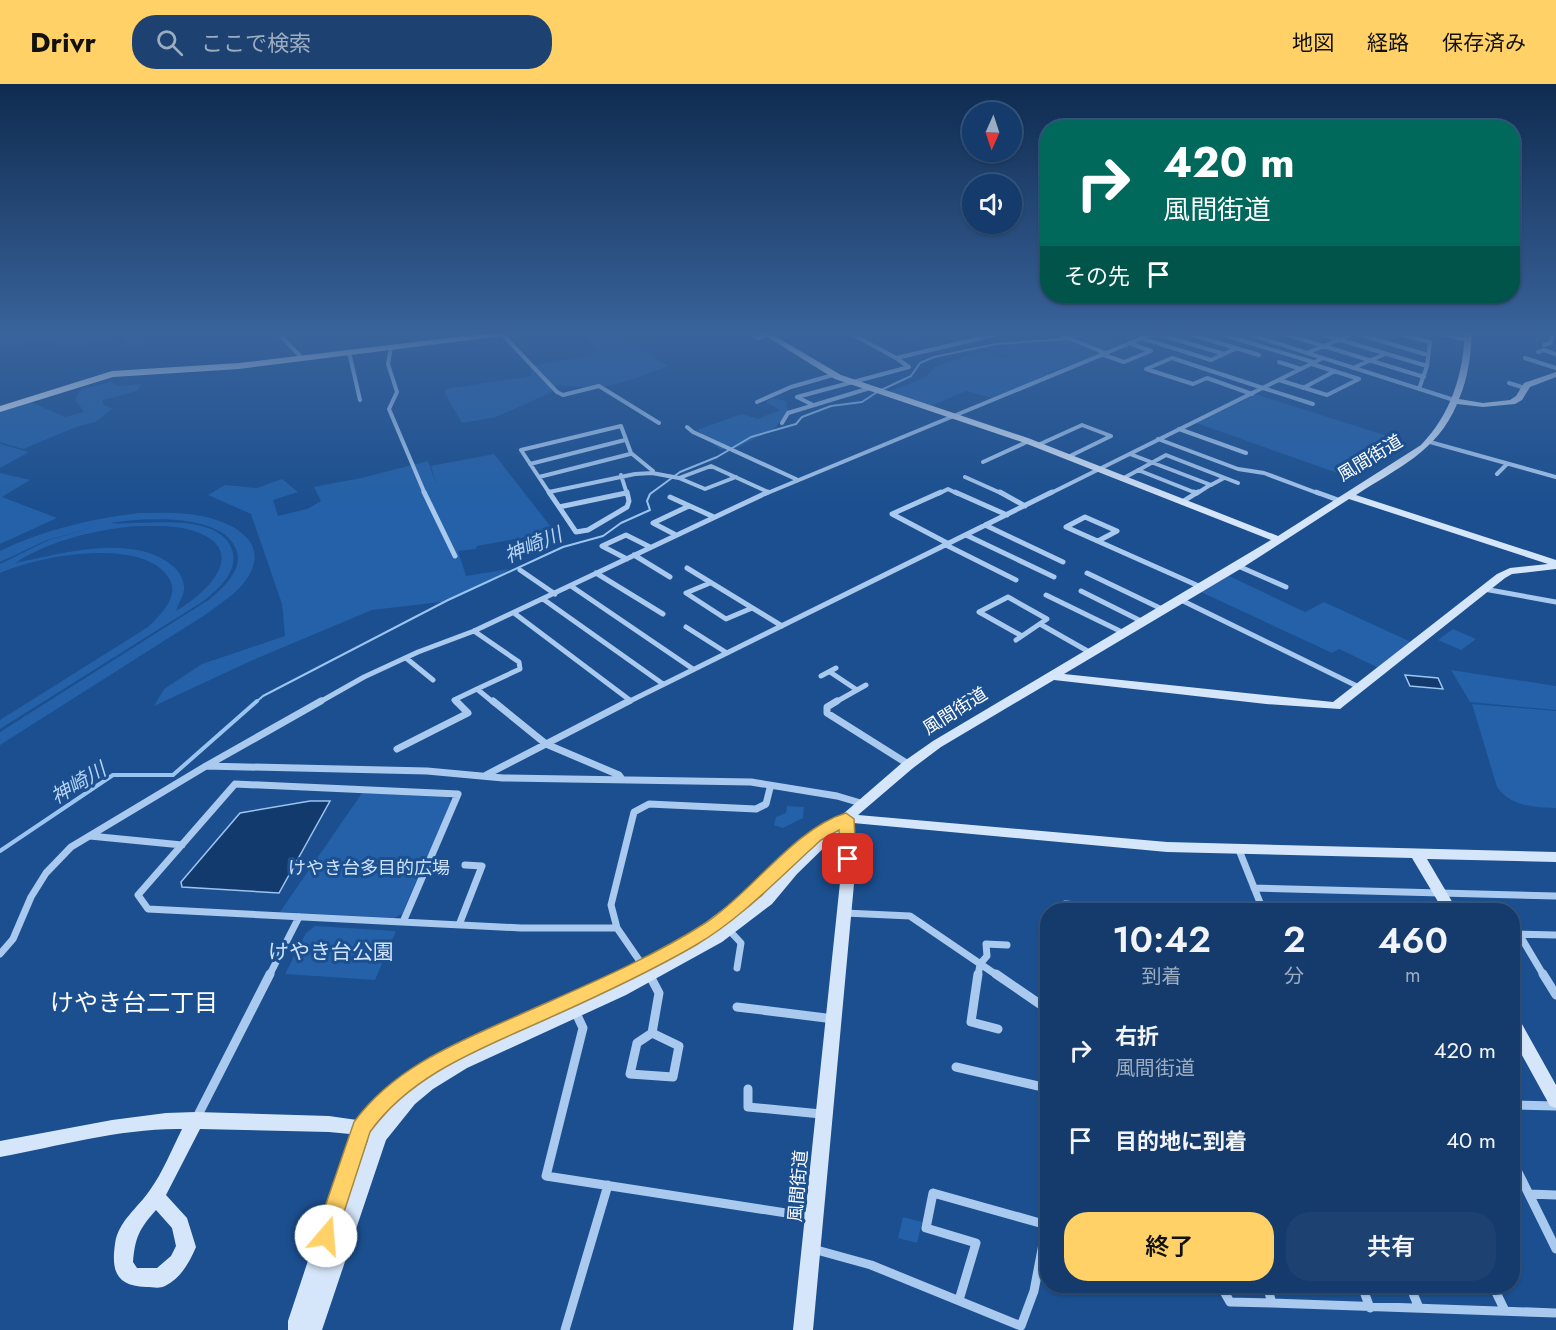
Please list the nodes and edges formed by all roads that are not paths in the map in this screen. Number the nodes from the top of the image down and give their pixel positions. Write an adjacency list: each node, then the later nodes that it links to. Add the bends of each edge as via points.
1 (60, 390): 26 (main road)
2 (358, 390): 21 (street)
3 (396, 390): 81 (street, via 389,409)
4 (555, 390): 5 (street, via 563,394)
5 (580, 390)
6 (605, 390): 28 (street)
7 (784, 390): 23 (street)
8 (820, 390): 25 (street, via 797,397)
9 (863, 390): 25 (street)
10 (876, 390): 27 (street)
11 (1016, 390): 27 (street)
12 (1241, 390): 20 (street)
13 (1259, 390): 20 (street)
14 (1270, 390): 24 (street)
15 (1310, 390): 16 (street, via 1327,395)
16 (1337, 390)
17 (1423, 390): 22 (street)
18 (1458, 390): 22 (street, 風間街道)
19 (1523, 390): 22 (street, via 1516,400 1503,405 1469,405)
20 (1252, 394): 31 (street)
21 (360, 400)
22 (1454, 400): 35 (street, 風間街道)
23 (757, 402)
24 (1313, 404)
25 (813, 405): 29 (street, via 788,413)
26 (0, 409)
27 (953, 416): 34 (street); 57 (street)
28 (659, 423)
29 (782, 423)
30 (687, 427): 57 (street)
31 (1179, 429): 32 (street); 37 (street)
32 (1158, 440): 39 (street); 66 (street, via 1238,469 1264,473)
33 (625, 441): 38 (street); 43 (street); 43 (street, via 621,426 521,450)
34 (1029, 441): 36 (street); 41 (street)
35 (1430, 442): 44 (street); 66 (street, 風間街道)
36 (1038, 445): 40 (street); 40 (street, via 1082,425 1112,436)
37 (1246, 453)
38 (630, 454): 47 (street); 50 (street)
39 (1130, 454): 42 (street); 45 (street)
40 (1068, 457): 45 (street)
41 (983, 462)
42 (1152, 463): 46 (street); 56 (street, via 1166,455); 59 (street)
43 (530, 464): 50 (street)
44 (1507, 464): 48 (street); 53 (street)
45 (1099, 469): 55 (street); 69 (street)
46 (1138, 470): 55 (street); 64 (street)
47 (652, 473): 49 (street); 54 (street)
48 (1497, 474)
49 (621, 476): 61 (street); 63 (street, via 627,484)
50 (539, 477): 61 (street)
51 (736, 477): 54 (street, via 705,489); 54 (street, via 711,466); 62 (street)
52 (965, 477): 69 (street)
53 (1556, 477)
54 (679, 478)
55 (1122, 478): 67 (street)
56 (1224, 478): 58 (street); 59 (street)
57 (798, 480): 62 (street)
58 (1238, 483)
59 (1211, 485): 60 (street); 64 (street)
60 (1219, 488)
61 (549, 492): 70 (street)
62 (768, 492): 72 (street)
63 (626, 493): 70 (street); 70 (street, via 627,507 588,530 576,532)
64 (1196, 493): 67 (street)
65 (670, 497): 68 (street)
66 (1343, 498): 76 (street, 風間街道); 84 (street)
67 (1182, 502): 76 (street)
68 (689, 506): 72 (street); 74 (street, via 653,523)
69 (1025, 506): 71 (street)
70 (559, 507)
71 (1007, 515): 73 (street); 78 (street, via 948,489 890,513)
72 (714, 517): 74 (street)
73 (985, 525): 75 (street); 83 (street)
74 (676, 535): 79 (street)
75 (966, 535): 78 (street); 91 (street)
76 (1279, 540): 85 (street, 風間街道)
77 (1098, 541): 77 (street, via 1077,532 1066,527 1085,517 1117,531); 96 (street)
78 (948, 544): 92 (street); 110 (street)
79 (651, 547): 80 (street); 82 (street, via 626,535 602,546)
80 (634, 555): 82 (street); 90 (street)
81 (455, 556)
82 (627, 559): 88 (street)
83 (1063, 562)
84 (1556, 564): 97 (street, via 1510,572)
85 (1238, 566): 95 (street); 96 (street, 風間街道)
86 (687, 568): 93 (street)
87 (520, 570): 99 (street)
88 (596, 573): 94 (street); 107 (street)
89 (1087, 573): 105 (street)
90 (670, 577)
91 (1054, 577)
92 (1016, 580)
93 (710, 583): 104 (street); 104 (street, via 686,593 726,619)
94 (570, 586): 99 (street); 120 (street)
95 (1286, 587)
96 (1202, 588): 102 (street, 風間街道)
97 (1484, 589): 103 (street); 127 (street)
98 (1082, 591): 108 (street)
99 (555, 594): 101 (street)
100 (1046, 595): 113 (street)
101 (543, 599): 106 (street); 125 (street)
102 (1181, 600): 105 (street, 風間街道); 127 (street)
103 (1556, 602)
104 (752, 608): 110 (street)
105 (1164, 610): 108 (street, 風間街道)
106 (514, 613): 112 (street); 130 (street)
107 (663, 614)
108 (1143, 622): 113 (street, 風間街道)
109 (1040, 624): 114 (street); 114 (street, via 1047,619 1008,597 979,612); 117 (street)
110 (782, 626): 116 (street)
111 (686, 627): 116 (street)
112 (474, 631): 118 (street); 128 (street, via 519,662 520,669)
113 (1124, 633): 117 (street, 風間街道)
114 (1023, 636): 115 (street)
115 (1016, 640)
116 (728, 653): 120 (street)
117 (1091, 653): 123 (street, 風間街道)
118 (406, 658): 124 (street); 134 (street, via 364,677)
119 (836, 668): 121 (street)
120 (693, 669): 125 (street)
121 (830, 672): 122 (street); 129 (street)
122 (822, 676)
123 (1050, 676): 127 (street, via 1322,706 1336,706); 133 (street, 風間街道)
124 (433, 680)
125 (663, 684): 130 (street)
126 (866, 686): 129 (street)
127 (1359, 687)
128 (477, 689): 131 (street); 132 (street, via 454,699 468,712)
129 (857, 690): 133 (street, via 827,707 827,713)
130 (631, 701): 131 (street)
131 (546, 744): 135 (street); 136 (street, via 619,774)
132 (397, 749)
133 (908, 765): 138 (street, 風間街道)
134 (206, 766): 135 (street); 140 (street)
135 (486, 775): 136 (street)
136 (622, 779): 137 (street, via 751,782)
137 (770, 788): 138 (street, via 849,797); 155 (street, via 766,804 756,809 649,804 634,812 611,905)
138 (865, 804): 139 (street, 風間街道)
139 (846, 819): 142 (street); 151 (street, 風間街道, via 848,873); 156 (street, via 792,870 767,900); 164 (street, via 816,836 716,925)
140 (89, 836): 141 (street); 161 (street, via 71,847 46,873 13,939)
141 (182, 844): 152 (street, via 138,895 148,909); 153 (street, via 234,784 458,794)
142 (1239, 850): 143 (street); 146 (street)
143 (1417, 854): 144 (street); 147 (street)
144 (1556, 857)
145 (465, 865): 154 (street, via 482,866)
146 (1254, 888): 147 (street); 149 (street)
147 (1440, 893): 148 (street); 150 (street)
148 (1556, 896)
149 (1260, 903)
150 (1446, 903)
151 (844, 913): 162 (street, via 910,916); 169 (street, 風間街道)
152 (299, 917): 153 (street); 180 (street)
153 (403, 922): 154 (street)
154 (459, 925): 155 (street)
155 (617, 928): 164 (street)
156 (729, 929): 163 (street, via 741,943); 164 (street)
157 (1520, 934): 158 (street)
158 (1556, 935)
159 (1520, 941): 165 (street)
160 (1007, 945): 162 (street, via 986,944 987,956)
161 (0, 954)
162 (980, 964): 166 (street); 170 (street, via 971,1022)
163 (737, 968)
164 (646, 970): 168 (street); 171 (street, via 659,993); 181 (street, via 617,979 438,1061 394,1093)
165 (1556, 995)
166 (1040, 1003)
167 (737, 1007): 169 (street)
168 (575, 1011): 182 (street, via 447,1071 409,1099); 185 (street, via 583,1028 546,1176)
169 (834, 1019): 179 (street, 風間街道)
170 (998, 1029)
171 (652, 1034): 171 (street, via 679,1046 673,1077 630,1074 637,1043)
172 (1520, 1036): 176 (street)
173 (956, 1067): 174 (street)
174 (1040, 1086)
175 (748, 1089): 179 (street, via 748,1107)
176 (1556, 1101)
177 (1520, 1105): 178 (street)
178 (1556, 1106)
179 (825, 1115): 189 (street, 風間街道)
180 (196, 1120): 181 (street); 183 (street, via 140,1123); 188 (street)
181 (361, 1128): 182 (street); 205 (street)
182 (378, 1136): 206 (street)
183 (0, 1149)
184 (1520, 1176): 186 (street)
185 (608, 1185): 189 (street); 207 (street)
186 (1529, 1194): 187 (street); 192 (street)
187 (1556, 1195)
188 (156, 1197)
189 (814, 1218): 191 (street, 風間街道)
190 (1040, 1222): 199 (street, via 933,1193 926,1228 976,1243)
191 (812, 1249): 199 (street, via 871,1265); 208 (street, 風間街道)
192 (1556, 1249)
193 (1040, 1260): 199 (street, via 1021,1326)
194 (1225, 1293): 200 (street, via 1230,1302)
195 (1270, 1293): 200 (street)
196 (1365, 1293): 201 (street)
197 (1413, 1293): 202 (street)
198 (1496, 1293): 203 (street)
199 (959, 1300)
200 (1272, 1303): 201 (street)
201 (1370, 1308): 202 (street)
202 (1419, 1308): 203 (street)
203 (1505, 1311): 204 (street)
204 (1556, 1313)
205 (298, 1330)
206 (310, 1330)
207 (565, 1330)
208 (803, 1330)

